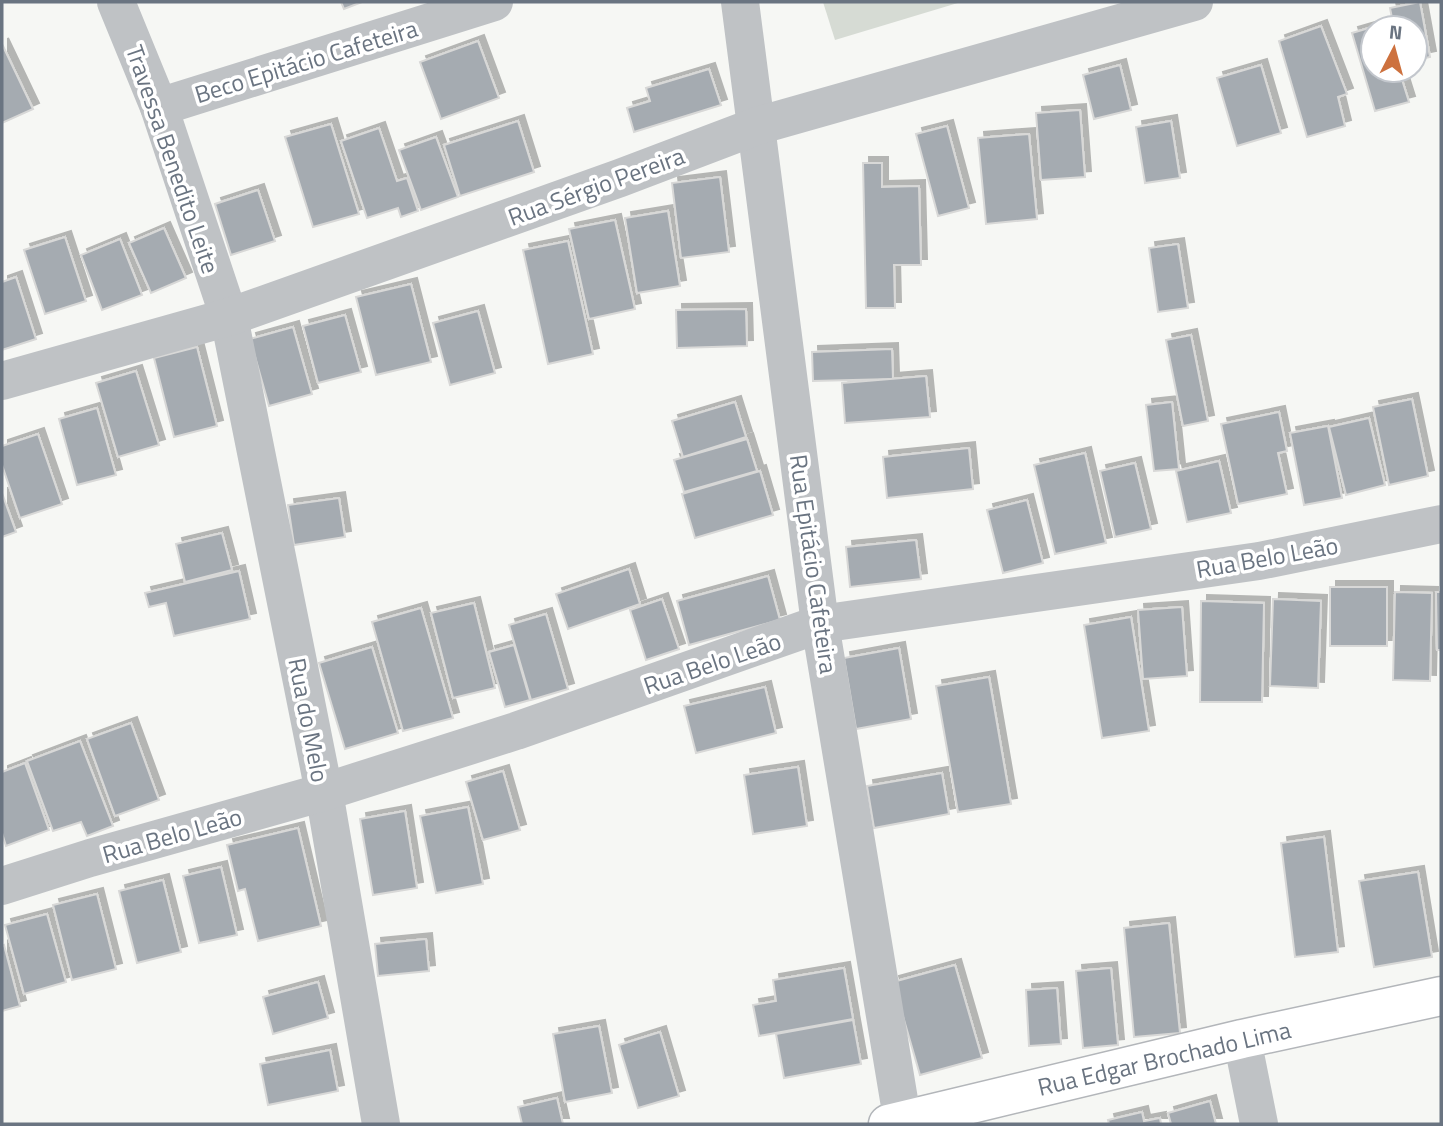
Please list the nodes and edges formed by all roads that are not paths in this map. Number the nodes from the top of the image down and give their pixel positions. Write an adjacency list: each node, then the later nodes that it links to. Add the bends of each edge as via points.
1 (116, 2): 5 (street, Travessa Benedito Leite)
2 (494, 2): 5 (street, Beco Epitácio Cafeteira)
3 (740, 2): 6 (street, Rua Epitácio Cafeteira)
4 (1194, 2): 6 (street, Rua Sérgio Pereira)
5 (159, 107): 7 (street, Travessa Benedito Leite)
6 (757, 126): 7 (street, Rua Sérgio Pereira); 10 (street, Rua Epitácio Cafeteira)
7 (229, 317): 8 (street, Rua Sérgio Pereira); 11 (street, Rua do Melo)
8 (2, 381)
9 (1441, 524): 10 (street, Rua Belo Leão, via 1259,561)
10 (820, 624): 11 (street, Rua Belo Leão, via 516,732); 15 (street, Rua Epitácio Cafeteira)
11 (324, 792): 12 (street, Rua Belo Leão); 16 (street, Rua do Melo)
12 (2, 886)
13 (1441, 996): 14 (main road, Rua Edgar Brochado Lima)
14 (1242, 1039): 15 (main road, Rua Edgar Brochado Lima); 17 (street)
15 (898, 1123)
16 (381, 1124)
17 (1259, 1124)

